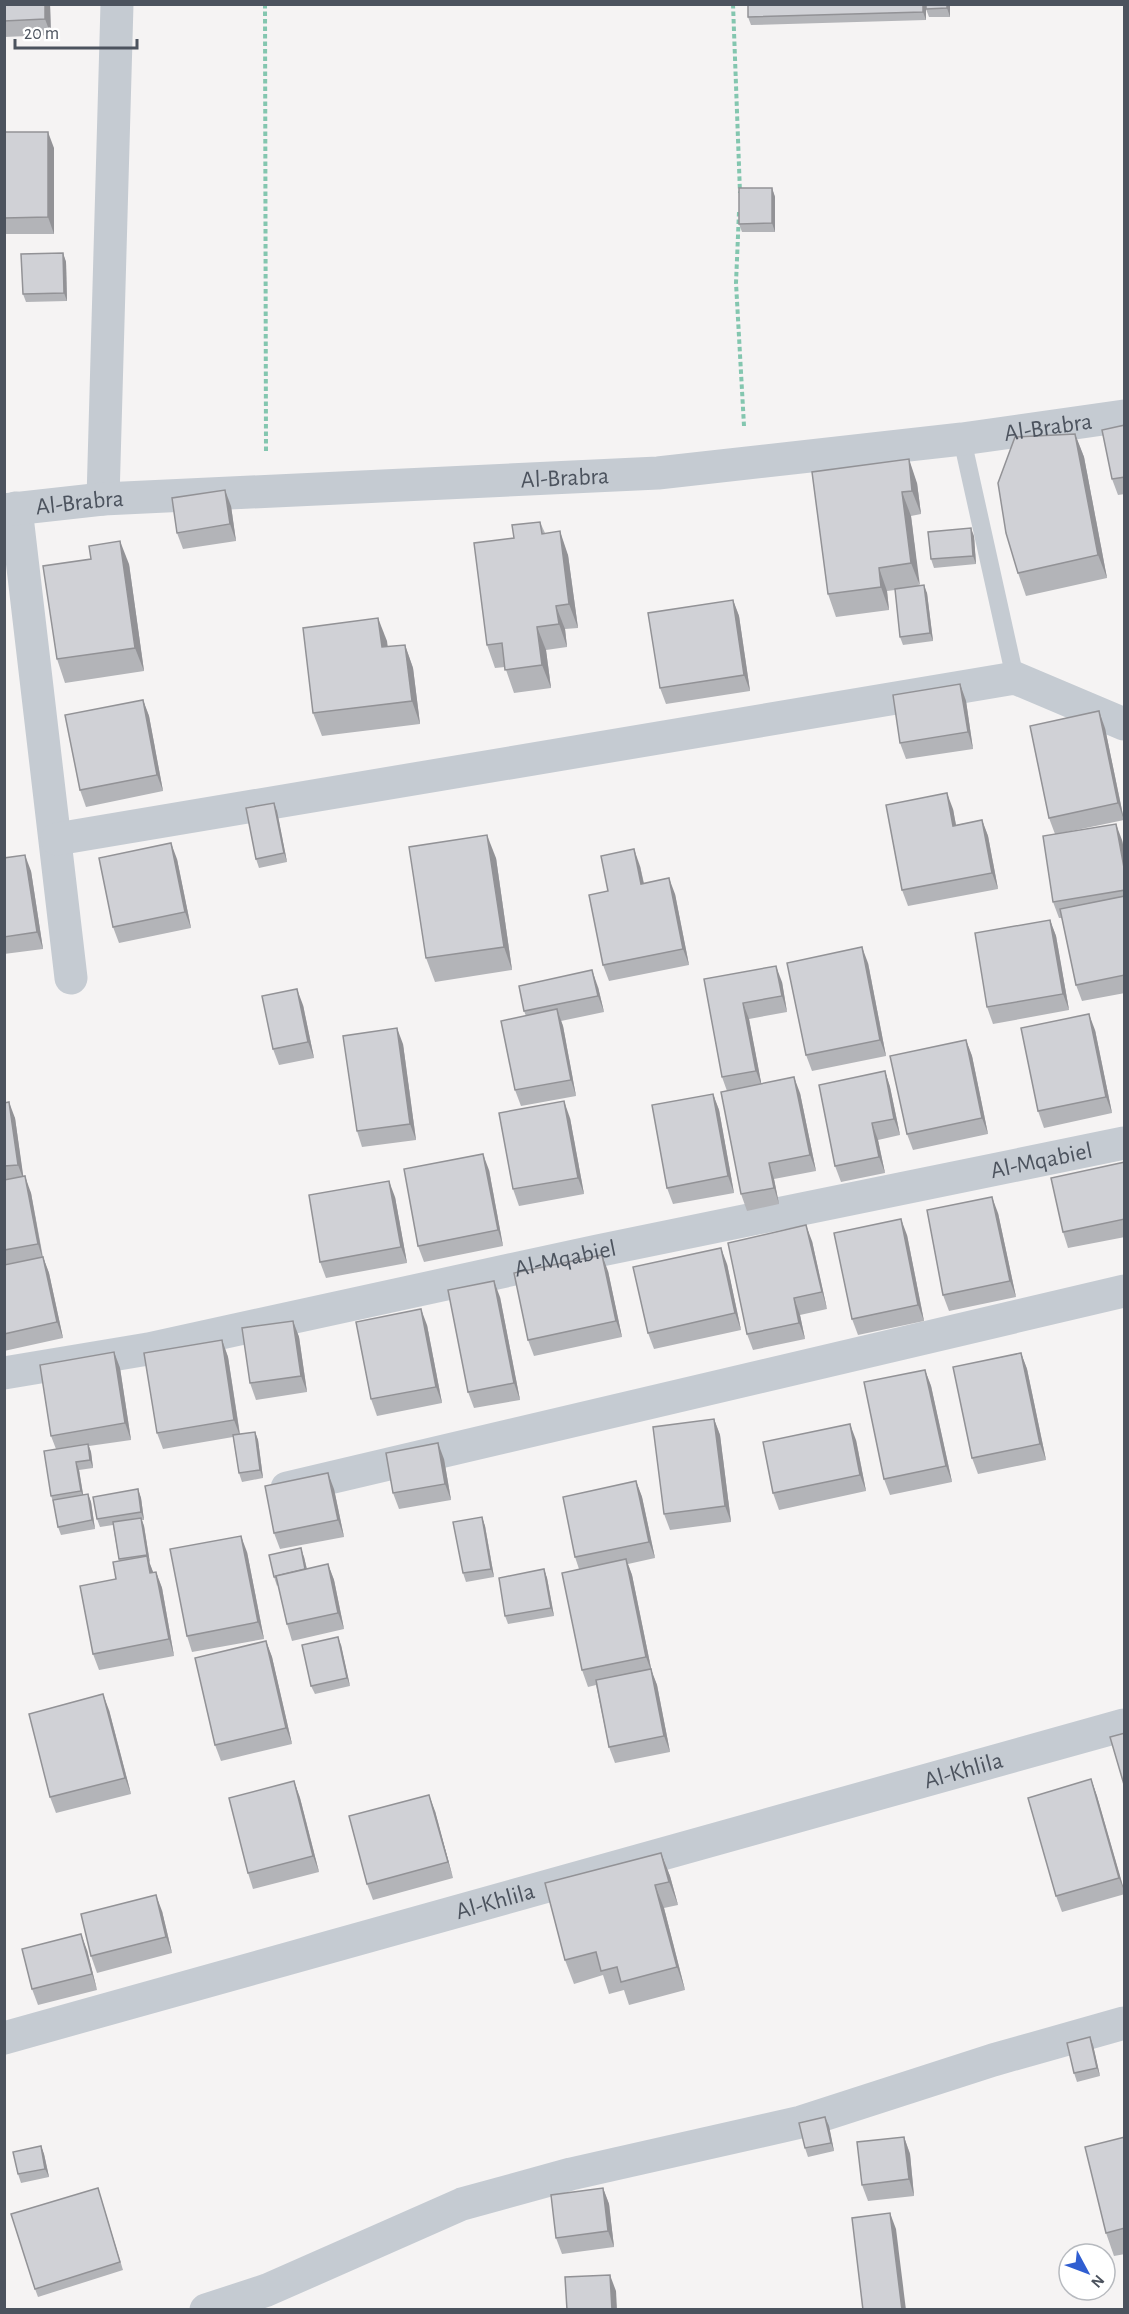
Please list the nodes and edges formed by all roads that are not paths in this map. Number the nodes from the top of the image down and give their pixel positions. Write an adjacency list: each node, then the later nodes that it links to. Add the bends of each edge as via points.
1 (117, 4): 4 (street)
2 (1125, 416): 3 (street, Al-Brabra)
3 (962, 439): 4 (street, Al-Brabra, via 658,473); 6 (lane)
4 (103, 499): 5 (street, Al-Brabra)
5 (10, 509): 8 (street)
6 (1015, 678): 7 (street); 8 (street)
7 (1125, 724)
8 (57, 839): 9 (street)
9 (71, 978)
10 (1125, 1143): 12 (street, Al-Mqabiel, via 597,1251 148,1349)
11 (1125, 1291): 13 (street)
12 (4, 1374)
13 (287, 1488)
14 (1125, 1725): 16 (street, Al-Khlila)
15 (1125, 2023): 17 (street, via 993,2060 801,2122 571,2174 462,2204 267,2290)
16 (4, 2038)
17 (206, 2310)

